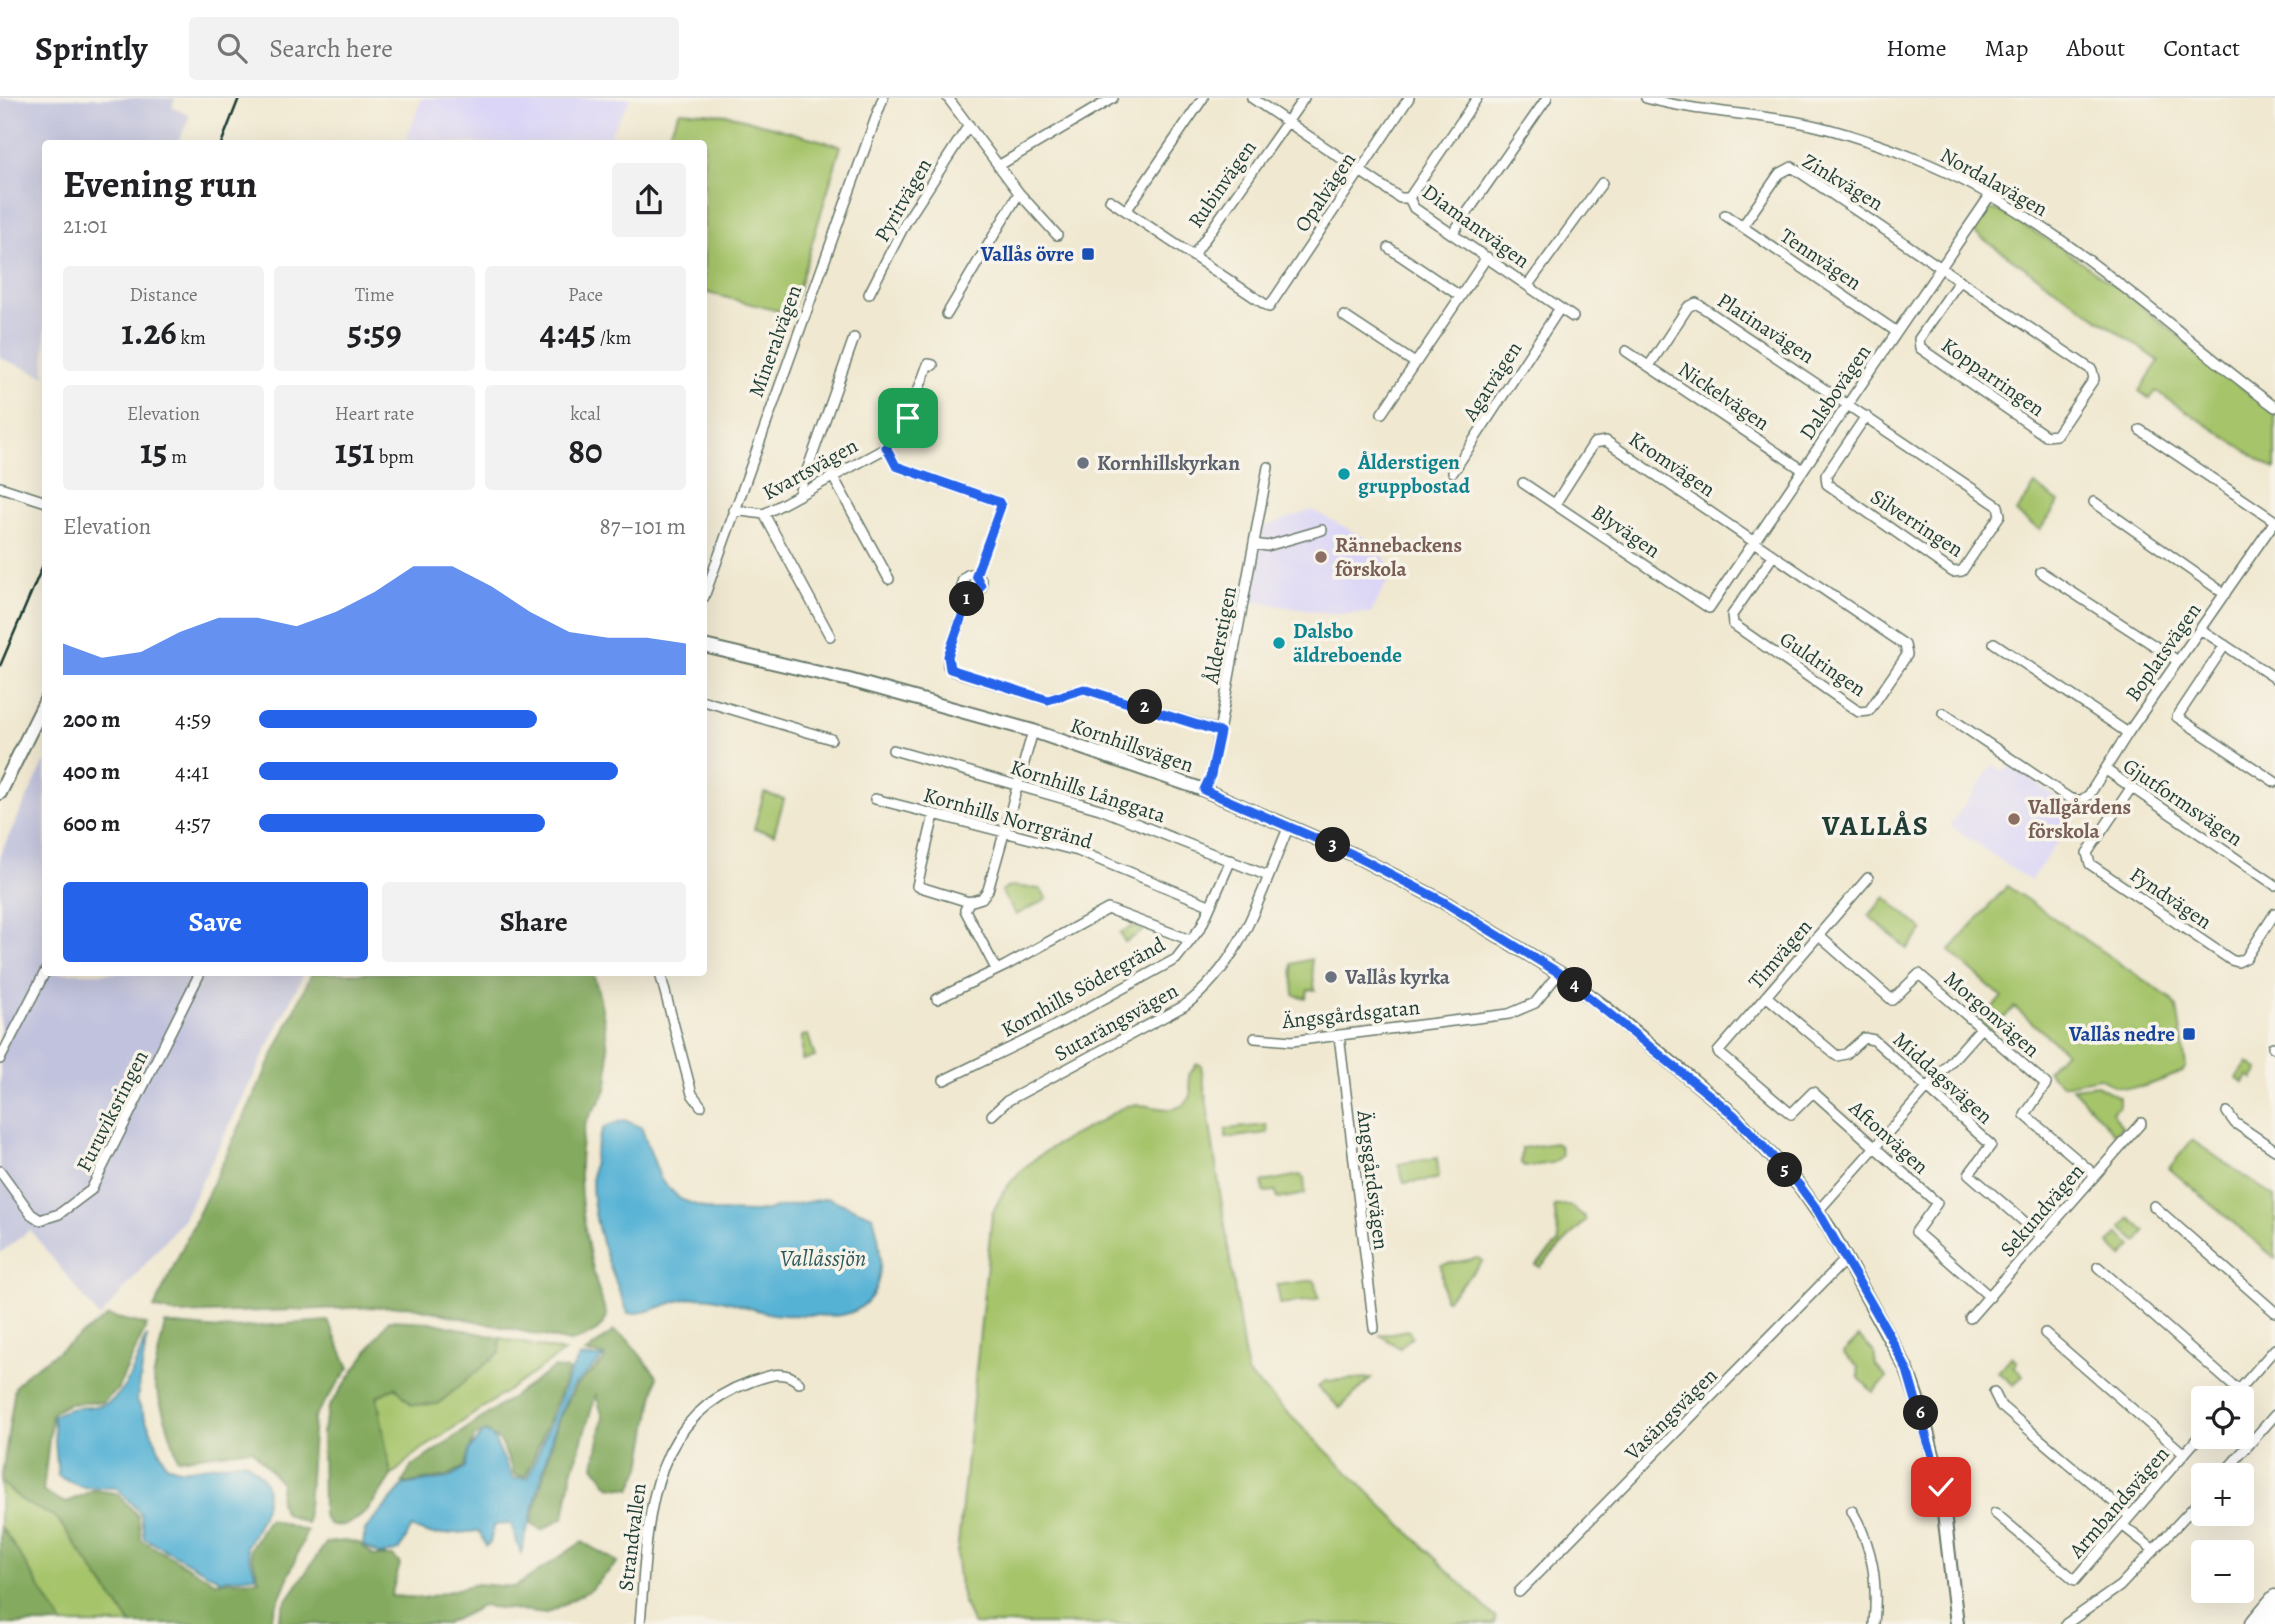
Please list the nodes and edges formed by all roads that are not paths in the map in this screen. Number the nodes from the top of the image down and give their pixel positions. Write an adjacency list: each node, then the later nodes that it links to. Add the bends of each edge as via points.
1 (883, 98): 59 (street, Mineralvägen)
2 (948, 98): 12 (street)
3 (1112, 98): 13 (street)
4 (1203, 98): 20 (street)
5 (1252, 98): 11 (street, Diamantvägen)
6 (1304, 98): 11 (street, Rubinvägen)
7 (1409, 98): 14 (street, Opalvägen)
8 (1477, 98): 18 (street)
9 (1547, 98): 23 (street)
10 (1646, 98): 17 (street, Nordalavägen, via 1796,122 1850,136 1916,159)
11 (1287, 123): 14 (street, Diamantvägen); 26 (street, Rubinvägen)
12 (969, 125): 13 (street); 31 (street, Pyritvägen, via 906,222)
13 (998, 166): 16 (street)
14 (1360, 170): 18 (street, Diamantvägen, via 1400,198); 26 (street, Opalvägen, via 1269,307)
15 (1602, 183): 30 (street)
16 (1019, 192): 24 (street); 34 (street)
17 (1989, 197): 28 (street, Dalsbovägen); 44 (street, Nordalavägen, via 2129,288)
18 (1409, 198): 23 (street, Diamantvägen, via 1414,208)
19 (1110, 200): 20 (street)
20 (1126, 211): 26 (street)
21 (1725, 215): 22 (street, Tennvägen)
22 (1742, 227): 28 (street, Zinkvägen, via 1779,174 1792,167); 37 (street, Tennvägen)
23 (1453, 233): 27 (street, Diamantvägen)
24 (1057, 236)
25 (1389, 248): 32 (street)
26 (1193, 256)
27 (1487, 257): 30 (street, Diamantvägen); 32 (street)
28 (1942, 267): 29 (street, Kopparringen); 37 (street, Dalsbovägen)
29 (1960, 280): 29 (street, Kopparringen, via 2095,374 2056,435 2046,436 1920,348 1919,339)
30 (1528, 285): 33 (street, Diamantvägen)
31 (869, 294)
32 (1460, 296): 40 (street)
33 (1560, 308): 36 (street, Diamantvägen); 51 (street, Agatvägen)
34 (947, 314)
35 (1344, 316): 40 (street)
36 (1573, 317)
37 (1897, 332): 43 (street, Dalsbovägen)
38 (854, 338): 55 (street)
39 (1626, 351): 42 (street, Nickelvägen)
40 (1415, 363): 45 (street)
41 (933, 365): 48 (street, Kvartsvägen, via 928,364 908,418)
42 (1649, 366): 43 (street, Platinavägen, via 1688,307 1696,303); 50 (street, Nickelvägen)
43 (1848, 403): 46 (street, Silverringen); 50 (street, Dalsbovägen)
44 (2275, 407)
45 (1382, 413)
46 (1867, 416): 46 (street, Silverringen, via 2002,510 1962,571 1953,572 1827,484 1826,475)
47 (2140, 430): 61 (street)
48 (886, 447): 52 (street, Kvartsvägen); 67 (street, via 896,466 999,502)
49 (1268, 467): 64 (street, Ålderstigen)
50 (1803, 470): 63 (street, Dalsbovägen)
51 (1453, 472)
52 (832, 474): 55 (street, Kvartsvägen); 68 (street)
53 (1523, 483): 58 (street, Blyvägen)
54 (0, 486): 56 (street)
55 (799, 493): 60 (street, Kvartsvägen)
56 (42, 501)
57 (2094, 502): 71 (street)
58 (1555, 504): 63 (street, Kromvägen, via 1594,443 1606,441); 72 (street, Blyvägen)
59 (734, 510): 60 (street, Kvartsvägen); 69 (street, Mineralvägen)
60 (764, 514): 74 (street)
61 (2275, 521): 71 (street, Boplatsvägen)
62 (1322, 530): 64 (street, via 1267,546)
63 (1754, 542): 65 (street, Guldringen); 72 (street, Dalsbovägen)
64 (1255, 544): 84 (street, Ålderstigen)
65 (1773, 556): 65 (street, Guldringen, via 1908,650 1869,710 1859,712 1733,624 1732,615)
66 (2041, 572): 78 (street)
67 (976, 575): 70 (street, via 981,586); 70 (street, via 968,574 962,582)
68 (889, 579)
69 (707, 588)
70 (970, 593): 84 (street, via 948,656 953,671 1048,700 1084,689)
71 (2225, 594): 73 (street, Boplatsvägen)
72 (1709, 608)
73 (2200, 629): 76 (street); 78 (street, Boplatsvägen)
74 (830, 636)
75 (1994, 643): 85 (street)
76 (2225, 645): 79 (street); 89 (street, via 2177,717)
77 (707, 647): 83 (street, Kornhillsvägen)
78 (2178, 661): 85 (street, Boplatsvägen)
79 (2275, 678)
80 (707, 702): 86 (street)
81 (42, 708): 93 (street)
82 (1943, 713): 88 (street, Boplatsvägen, via 2069,798 2080,801 2090,795)
83 (1034, 731): 90 (street); 92 (street, Kornhillsvägen)
84 (1220, 732): 92 (street, Ålderstigen)
85 (2128, 733): 88 (street, Boplatsvägen)
86 (831, 739)
87 (893, 750): 90 (street, Kornhills Långgata)
88 (2106, 770): 91 (street, Gjutformsvägen)
89 (2275, 782)
90 (1019, 786): 97 (street); 98 (street, Kornhills Långgata, via 1100,809)
91 (2131, 788): 101 (street, Gjutformsvägen); 104 (street, Fyndvägen, via 2087,853 2090,864 2238,962 2246,958)
92 (1204, 790): 96 (street, Kornhillsvägen)
93 (0, 793)
94 (875, 799): 95 (street, Kornhills Norrgränd)
95 (934, 815): 97 (street, Kornhills Norrgränd); 103 (street, via 917,886)
96 (1289, 826): 99 (street, Sutarängsvägen); 108 (street, Kornhillsvägen, via 1444,902)
97 (1004, 831): 102 (street, Kornhills Norrgränd, via 1078,851); 103 (street, via 985,895)
98 (1231, 860): 99 (street, Kornhills Långgata); 102 (street, Kornhills Södergränd)
99 (1268, 876): 123 (street, Sutarängsvägen, via 1238,947 1203,991 1184,1006 1007,1101)
100 (1868, 878): 105 (street, Timvägen)
101 (2275, 885)
102 (1209, 905): 106 (street, Kornhills Södergränd)
103 (967, 906): 107 (street)
104 (2275, 913)
105 (1819, 936): 112 (street, Timvägen); 114 (street, Morgonvägen, via 1892,1000 1919,974)
106 (1190, 940): 107 (street, via 1108,909); 119 (street, Kornhills Södergränd, via 1176,959 1132,985)
107 (996, 969): 113 (street)
108 (1559, 973): 115 (street, Ängsgårdsgatan, via 1542,997 1519,1011); 130 (street, Kornhillsvägen, via 1734,1115)
109 (43, 976): 118 (street)
110 (198, 976): 127 (street, Furuviksringen, via 91,1190 59,1213 40,1220)
111 (661, 976): 121 (street, via 692,1094)
112 (1766, 996): 117 (street, Timvägen); 120 (street, Middagsvägen, via 1837,1056 1869,1038)
113 (937, 999)
114 (1981, 1028): 120 (street); 128 (street, Morgonvägen, via 2046,1084 2025,1115)
115 (1339, 1035): 116 (street, Ängsgårdsgatan, via 1292,1041); 137 (street, Ängsgårdsvägen)
116 (1255, 1038)
117 (1718, 1052): 125 (street, Aftonvägen, via 1791,1114 1813,1092)
118 (0, 1059)
119 (944, 1080)
120 (1928, 1089): 125 (street); 131 (street, Middagsvägen, via 1991,1145 1969,1174)
121 (701, 1106)
122 (2227, 1112): 126 (street, via 2235,1123)
123 (992, 1115)
124 (2141, 1123): 128 (street, Sekundvägen)
125 (1876, 1148): 130 (street); 134 (street, Aftonvägen, via 1937,1203 1916,1232)
126 (2275, 1150)
127 (0, 1171)
128 (2095, 1175): 131 (street, Sekundvägen)
129 (2154, 1206): 135 (street)
130 (1818, 1211): 132 (street, Kornhillsvägen)
131 (2042, 1237): 134 (street, Sekundvägen)
132 (1846, 1259): 154 (street, Vasängsvägen); 159 (street, Kornhillsvägen, via 1907,1370 1923,1416 1941,1487)
133 (2098, 1267): 141 (street)
134 (1990, 1297): 136 (street, Sekundvägen)
135 (2275, 1312)
136 (1970, 1318)
137 (1374, 1328)
138 (2045, 1333): 146 (street)
139 (2275, 1349): 142 (street)
140 (799, 1383): 157 (street, Strandvallen, via 791,1375 779,1374 734,1389 693,1420 669,1451 653,1491)
141 (2227, 1386)
142 (2243, 1386)
143 (1994, 1392): 151 (street, via 2001,1406)
144 (2275, 1415): 147 (street)
145 (2191, 1446): 146 (street, Armbandsvägen)
146 (2184, 1454): 151 (street, Armbandsvägen)
147 (2233, 1463)
148 (2191, 1510): 153 (street)
149 (1852, 1511): 158 (street, via 1870,1548 1878,1589)
150 (1995, 1513): 152 (street, Armbandsvägen, via 2075,1580)
151 (2130, 1516): 152 (street, Armbandsvägen)
152 (2122, 1525): 153 (street)
153 (2154, 1550): 160 (street, via 2120,1586)
154 (1519, 1592)
155 (2275, 1598): 161 (highway)
156 (2275, 1617): 162 (highway)
157 (640, 1624)
158 (1874, 1624)
159 (1957, 1624)
160 (2066, 1624)
161 (2253, 1624)
162 (2269, 1624)

